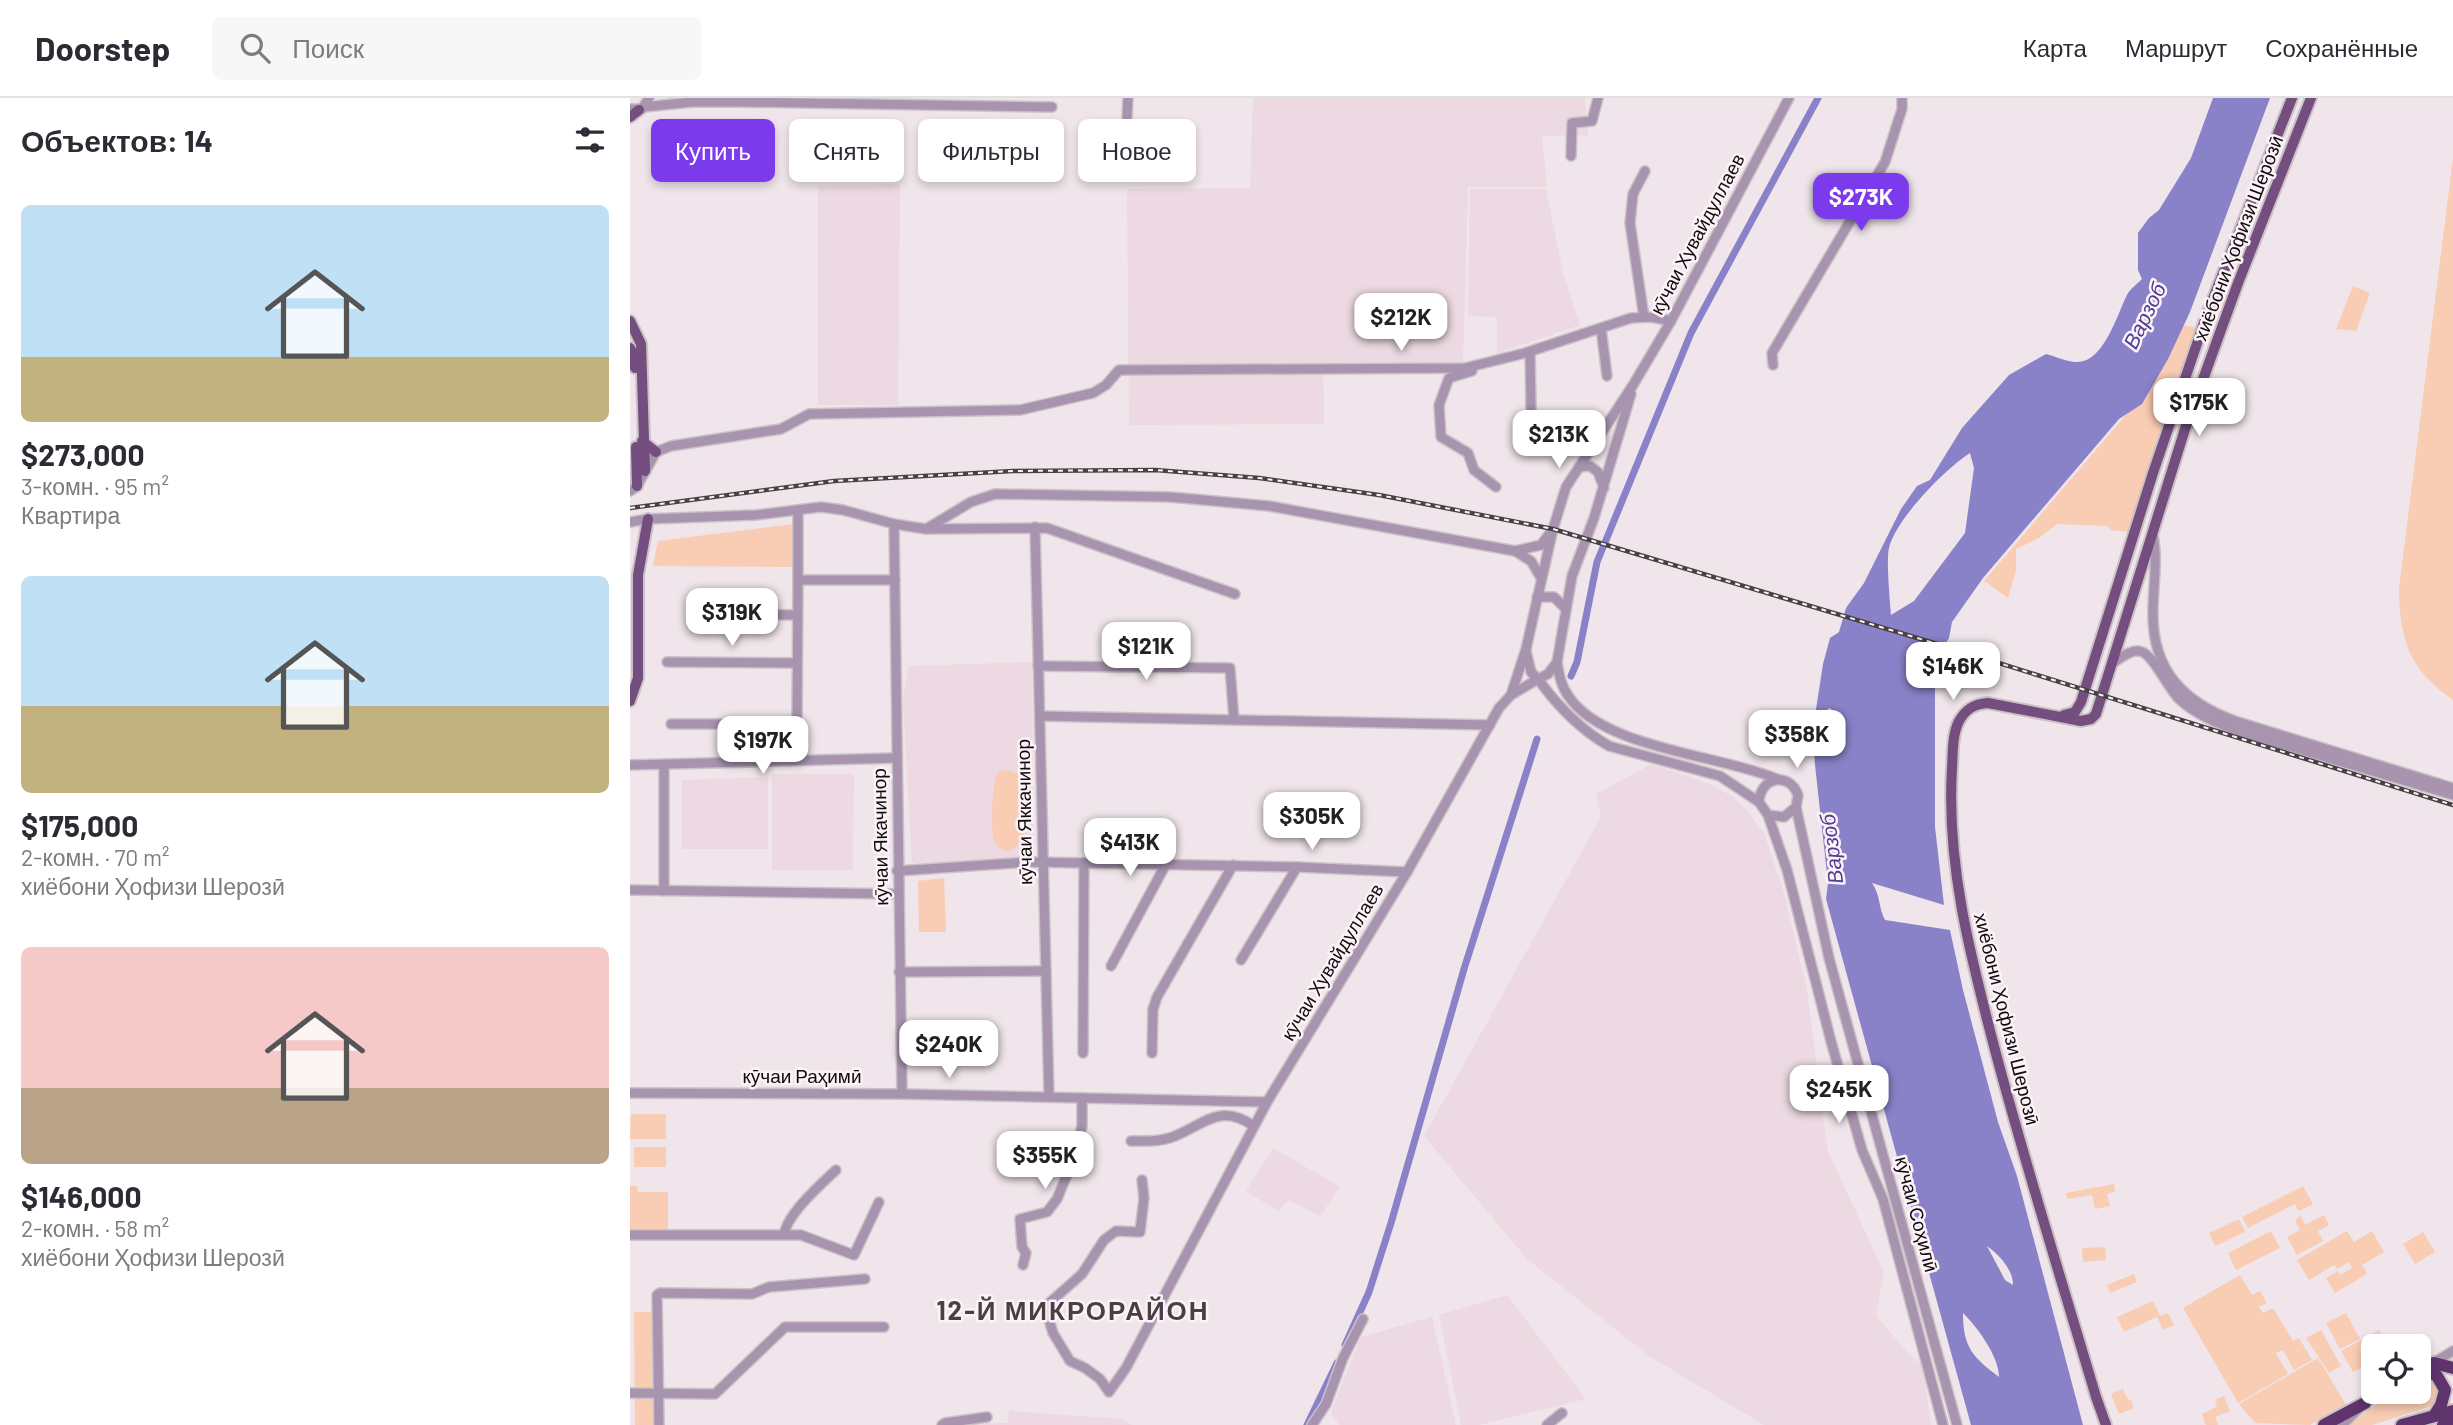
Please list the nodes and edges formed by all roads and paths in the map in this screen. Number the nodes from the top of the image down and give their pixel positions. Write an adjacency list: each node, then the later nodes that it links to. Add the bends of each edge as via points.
1 (664, 98): 8 (street)
2 (1128, 98): 11 (street)
3 (1598, 98): 12 (street, via 1592,121 1572,123)
4 (1789, 98): 16 (street, кӯчаи Хувайдуллаев)
5 (1902, 98): 20 (street, via 1885,162 1772,353)
6 (2292, 98): 36 (main road, хиёбони Ҳофизи Шерозӣ, via 2215,294)
7 (2311, 98): 40 (main road, хиёбони Ҳофизи Шерозӣ, via 2234,293)
8 (676, 103): 9 (street); 10 (street)
9 (1052, 107)
10 (638, 108)
11 (1126, 117)
12 (1571, 156)
13 (1645, 171): 14 (street, via 1633,194 1630,223)
14 (1644, 317): 16 (street); 17 (street)
15 (630, 321): 25 (main road, via 641,344)
16 (1671, 321): 23 (street, кӯчаи Хувайдуллаев)
17 (1601, 328): 19 (street); 22 (street)
18 (630, 348): 31 (main road, via 634,356)
19 (1530, 352): 21 (street); 24 (street)
20 (1773, 365)
21 (1473, 366): 26 (street, via 1119,370 1093,393 1020,410 809,414 781,429); 29 (street, via 1472,371 1449,378 1439,405 1440,436 1468,453 1474,471)
22 (1607, 376)
23 (1633, 386): 27 (street, кӯчаи Хувайдуллаев); 30 (street, кӯчаи Хувайдуллаев)
24 (1531, 408)
25 (642, 441): 26 (main road); 28 (main road)
26 (656, 452): 28 (street)
27 (1579, 467): 30 (street, via 1590,466 1598,472); 39 (street, кӯчаи Хувайдуллаев, via 1566,487)
28 (645, 471): 31 (street)
29 (1496, 487)
30 (1604, 488): 47 (street, кӯчаи Хувайдуллаев)
31 (634, 489)
32 (798, 510): 33 (street); 35 (street, via 843,510); 43 (street)
33 (648, 519): 34 (street); 57 (main road, via 638,575)
34 (631, 522)
35 (894, 524): 38 (street); 44 (street, кӯчаи Якачинор)
36 (2137, 524): 40 (main road); 61 (main road, хиёбони Ҳофизи Шерозӣ, via 2081,702 2073,714)
37 (1035, 527): 38 (street); 45 (street); 55 (street, кӯчаи Яккачинор)
38 (926, 529): 41 (street, via 971,502 995,494 1170,497 1269,506)
39 (1553, 529): 41 (street, via 1541,545); 42 (street, кӯчаи Хувайдуллаев)
40 (2153, 531): 54 (main road, хиёбони Ҳофизи Шерозӣ); 65 (street, via 2153,622 2171,678 2205,709)
41 (1515, 551): 42 (street, via 1531,561)
42 (1541, 578): 46 (street, кӯчаи Хувайдуллаев)
43 (798, 580): 44 (street); 49 (street)
44 (895, 580): 66 (street, кӯчаи Якачинор)
45 (1235, 594)
46 (1537, 597): 47 (street, via 1554,597); 50 (street, кӯчаи Хувайдуллаев)
47 (1565, 608): 52 (street, кӯчаи Хувайдуллаев)
48 (707, 614): 49 (street)
49 (797, 615): 53 (street)
50 (1526, 649): 56 (street, via 1531,672); 58 (street, кӯчаи Хувайдуллаев)
51 (667, 662): 53 (street)
52 (1557, 662): 56 (street, кӯчаи Хувайдуллаев); 70 (street, via 1560,682 1569,697 1607,729)
53 (797, 663): 63 (street, via 797,724)
54 (2113, 663): 61 (main road, хиёбони Ҳофизи Шерозӣ, via 2095,716 2081,721); 65 (street, via 2133,652 2144,652 2191,709 2226,726)
55 (1038, 666): 60 (street, кӯчаи Яккачинор); 62 (street, via 1230,668)
56 (1538, 679): 58 (street, кӯчаи Хувайдуллаев); 73 (street, кӯчаи Соҳилӣ, via 1552,698 1609,746 1720,776)
57 (634, 680): 59 (main road)
58 (1511, 695): 64 (street, кӯчаи Хувайдуллаев)
59 (630, 701)
60 (1040, 716): 62 (street); 76 (street, кӯчаи Яккачинор)
61 (2061, 716): 130 (main road, хиёбони Ҳофизи Шерозӣ, via 1988,703 1963,714 1954,738 1954,849 1960,906 2011,1112)
62 (1234, 720): 64 (street)
63 (671, 724)
64 (1490, 725): 82 (street, кӯчаи Хувайдуллаев)
65 (2291, 743): 69 (street)
66 (896, 758): 68 (street); 81 (street, кӯчаи Якачинор)
67 (630, 765): 68 (street)
68 (664, 765): 84 (street)
69 (2388, 772): 71 (street); 72 (street)
70 (1777, 779): 73 (street, via 1763,787); 74 (street, кӯчаи Соҳилӣ, via 1795,788)
71 (2453, 788)
72 (2453, 795)
73 (1759, 802): 75 (street, кӯчаи Соҳилӣ)
74 (1796, 807): 75 (street, via 1784,817); 86 (street, кӯчаи Соҳилӣ)
75 (1768, 815): 88 (street, кӯчаи Соҳилӣ)
76 (1043, 862): 77 (street); 81 (street); 90 (street, кӯчаи Яккачинор)
77 (1084, 863): 78 (street); 92 (street)
78 (1166, 864): 79 (street); 89 (street)
79 (1233, 865): 80 (street); 93 (street, via 1157,997)
80 (1297, 867): 82 (street); 87 (street)
81 (898, 871): 85 (street, кӯчаи Якачинор)
82 (1407, 872): 98 (street, кӯчаи Хувайдуллаев)
83 (630, 890): 84 (street)
84 (664, 891): 85 (street)
85 (898, 894): 91 (street, кӯчаи Якачинор)
86 (1829, 958): 88 (street); 129 (street, кӯчаи Соҳилӣ)
87 (1241, 960)
88 (1811, 963): 128 (street, кӯчаи Соҳилӣ, via 1862,1150 1883,1199)
89 (1111, 966)
90 (1046, 971): 91 (street); 96 (street, кӯчаи Яккачинор)
91 (899, 972): 95 (street, кӯчаи Якачинор)
92 (1083, 1053)
93 (1152, 1053)
94 (630, 1093): 95 (street, кӯчаи Раҳимӣ)
95 (902, 1094): 96 (street, кӯчаи Раҳимӣ)
96 (1049, 1097): 97 (street, кӯчаи Раҳимӣ)
97 (1082, 1098): 98 (street, кӯчаи Раҳимӣ); 106 (street, via 1082,1126 1058,1199 1047,1212 1020,1219 1026,1253)
98 (1267, 1102): 99 (street, кӯчаи Хувайдуллаев)
99 (1254, 1126): 100 (street, via 1226,1114 1174,1137); 102 (street, кӯчаи Хувайдуллаев, via 1109,1392 1100,1379 1070,1361 1046,1310 1082,1274 1104,1240 1116,1231 1140,1232)
100 (1131, 1141)
101 (836, 1170): 104 (street, via 785,1227)
102 (1142, 1180)
103 (879, 1202): 104 (street, via 854,1255 801,1235)
104 (784, 1235): 105 (street)
105 (630, 1236)
106 (1023, 1265)
107 (865, 1279): 116 (street, via 769,1287 752,1294 660,1293)
108 (1363, 1320): 126 (street)
109 (884, 1326): 116 (street, via 785,1327 715,1394)
110 (2453, 1350): 111 (street)
111 (2431, 1363)
112 (2431, 1367): 113 (highway)
113 (2453, 1368)
114 (2431, 1372): 122 (highway, via 2445,1390)
115 (630, 1394): 116 (street)
116 (659, 1394): 124 (street)
117 (2363, 1404): 131 (highway)
118 (2364, 1404): 132 (street)
119 (2453, 1412): 122 (highway)
120 (1562, 1413): 127 (street)
121 (987, 1417): 125 (street)
122 (2439, 1420): 123 (highway); 133 (highway)
123 (2453, 1423)
124 (659, 1425)
125 (942, 1425)
126 (1312, 1425)
127 (1547, 1425)
128 (1943, 1425)
129 (1957, 1425)
130 (2106, 1425)
131 (2324, 1425)
132 (2342, 1425)
133 (2402, 1425)

